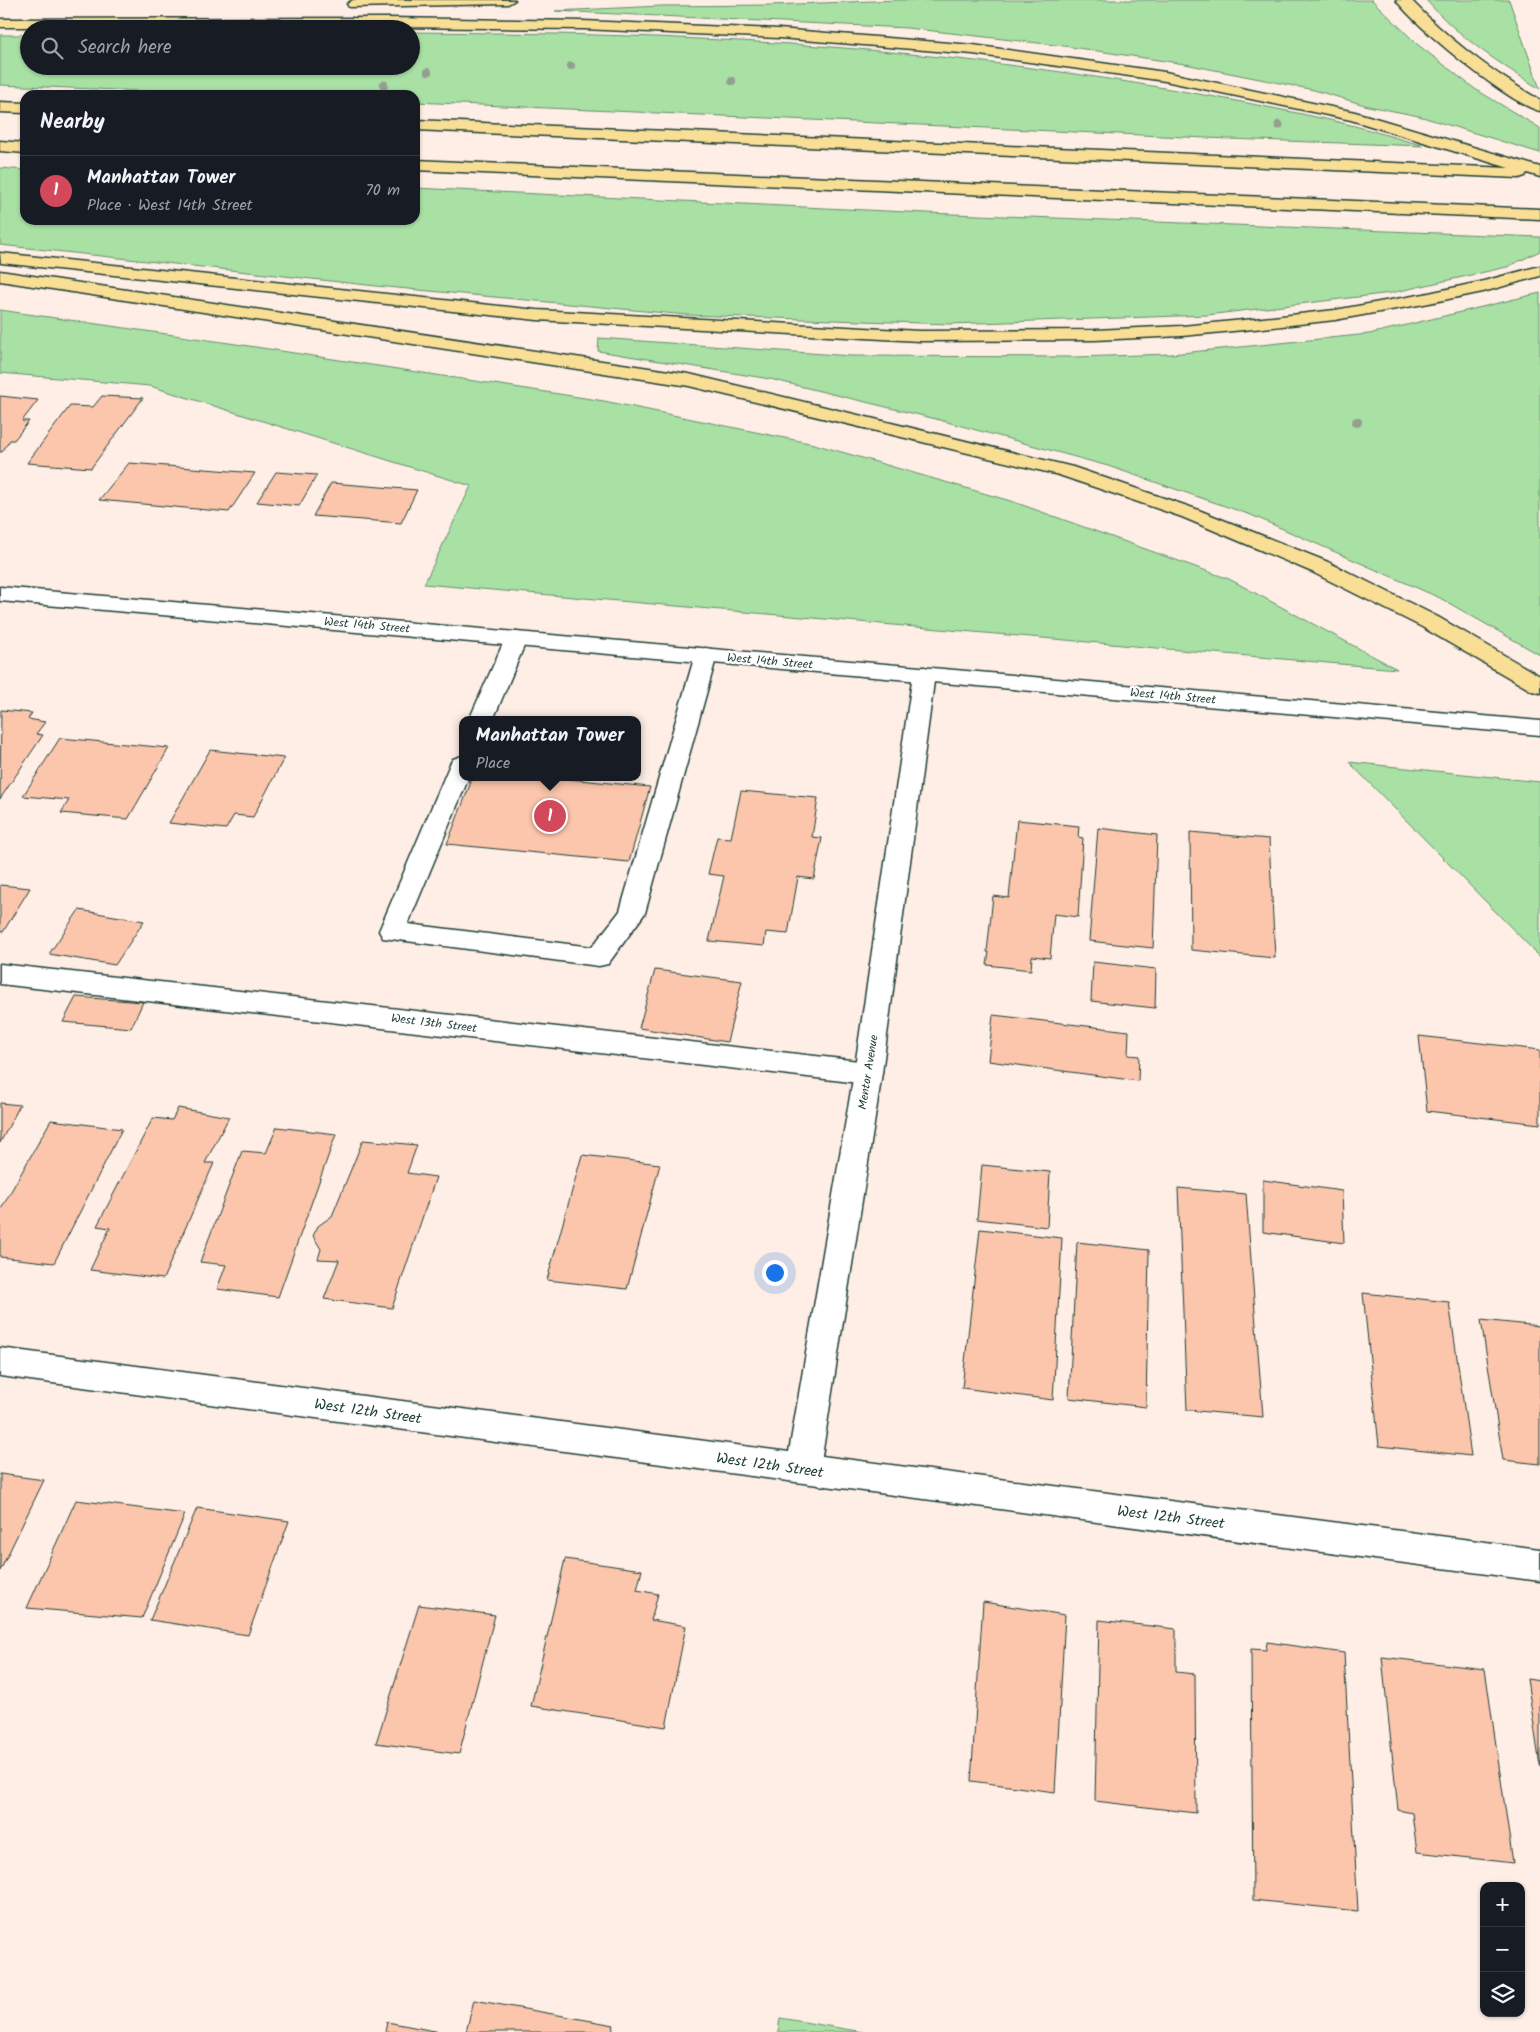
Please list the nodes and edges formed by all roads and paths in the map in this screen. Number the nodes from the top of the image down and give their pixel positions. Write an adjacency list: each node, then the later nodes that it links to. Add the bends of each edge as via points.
1 (508, 0): 3 (highway)
2 (1404, 1): 9 (highway, via 1442,36)
3 (341, 4)
4 (158, 9): 5 (highway)
5 (0, 14)
6 (420, 22): 16 (highway, via 659,27 837,38 1012,54 1172,77 1267,95 1390,124 1482,151)
7 (0, 23): 8 (highway)
8 (20, 23)
9 (1540, 106)
10 (0, 107): 11 (highway)
11 (20, 108)
12 (420, 125): 16 (highway)
13 (0, 146): 14 (highway)
14 (20, 148)
15 (420, 164): 17 (highway)
16 (1540, 173)
17 (1540, 214)
18 (0, 258): 19 (highway, via 537,315 920,336 1095,335 1254,324 1335,315 1424,299)
19 (1537, 272)
20 (0, 276): 25 (highway, via 689,380 1066,471 1189,513 1320,566 1430,622)
21 (0, 594): 22 (street, West 14th Street)
22 (516, 639): 23 (street, West 14th Street); 26 (street)
23 (706, 655): 24 (street, West 14th Street); 28 (street, via 632,913 599,957 392,931)
24 (924, 674): 27 (street, West 14th Street); 30 (street, Mentor Avenue)
25 (1540, 686)
26 (483, 716)
27 (1540, 728)
28 (459, 771)
29 (0, 974): 30 (street, West 13th Street)
30 (868, 1073): 32 (street, Mentor Avenue)
31 (0, 1362): 32 (street, West 12th Street)
32 (803, 1469): 33 (street, West 12th Street)
33 (1540, 1565)

